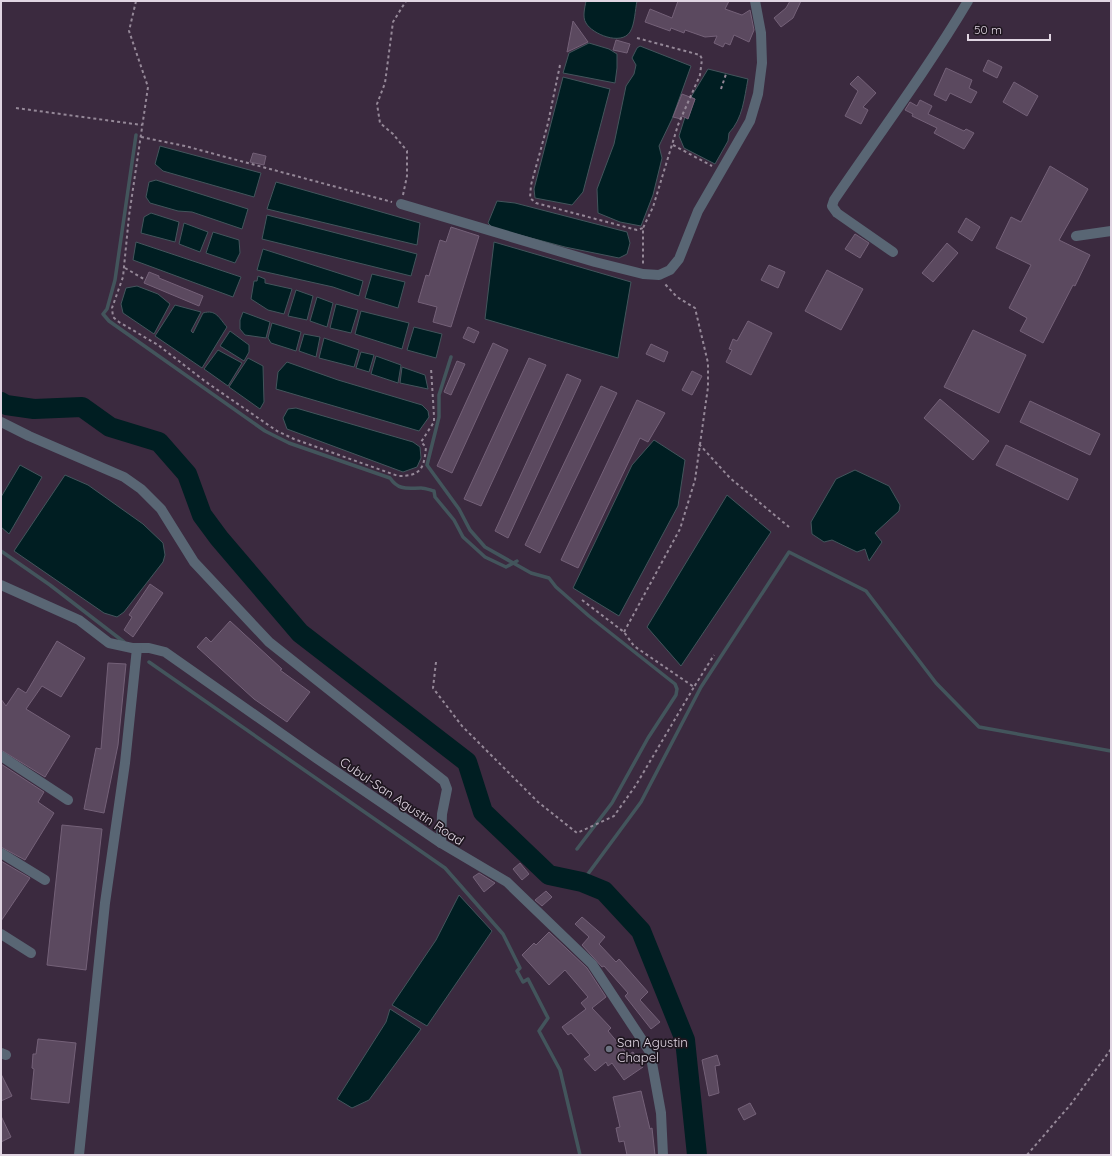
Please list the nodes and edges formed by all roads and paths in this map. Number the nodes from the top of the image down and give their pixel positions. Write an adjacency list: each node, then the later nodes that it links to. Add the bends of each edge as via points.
1 (136, 1): 10 (path, via 129,31 148,87)
2 (406, 1): 14 (path, via 393,22 384,75 385,83 377,104 380,123 407,151 407,176)
3 (755, 1): 13 (street, via 761,33 762,63 758,94 750,122)
4 (968, 1): 18 (street, via 938,52 901,101 832,206 837,213)
5 (637, 38): 12 (path, via 700,55 702,59 700,75)
6 (560, 65): 15 (path, via 530,198 536,203 629,228)
7 (726, 74): 8 (path)
8 (721, 89)
9 (16, 108): 10 (path)
10 (142, 126): 11 (path)
11 (141, 137): 14 (path, via 185,146); 19 (path)
12 (672, 145): 13 (path); 15 (path, via 653,206)
13 (721, 171): 21 (street, via 698,211 679,259 670,270)
14 (400, 204): 20 (street, via 521,242)
15 (643, 228): 20 (path)
16 (1111, 231): 17 (street)
17 (1076, 236)
18 (893, 252)
19 (124, 268): 22 (path); 23 (path, via 112,308 113,316 119,322 158,345 276,431 398,476 410,476 424,464 426,447 421,442 434,422)
20 (643, 274): 21 (street)
21 (659, 275): 25 (path, via 677,297 695,308 708,362 707,404)
22 (144, 279)
23 (431, 368)
24 (1, 422): 36 (street, via 124,477 141,489 161,509 194,562 270,642 444,781 448,789 442,814)
25 (699, 444): 26 (path, via 730,478); 29 (path, via 695,480 680,529)
26 (789, 527)
27 (1, 585): 30 (street, Cubul-San Agustin Road, via 79,620 109,643)
28 (582, 600): 29 (path)
29 (624, 632): 33 (path, via 634,646)
30 (137, 648): 36 (street, Cubul-San Agustin Road, via 165,652); 42 (street, via 125,762 105,903)
31 (714, 655): 33 (path)
32 (436, 662): 33 (path, via 434,688 462,726 538,802 577,833 614,816 636,785)
33 (694, 687)
34 (1, 756): 35 (street)
35 (68, 800)
36 (441, 843): 43 (street, Cubul-San Agustin Road, via 507,882 592,964 650,1052 661,1113)
37 (1, 853): 38 (street)
38 (45, 880)
39 (1, 934): 40 (street)
40 (31, 953)
41 (1111, 1049): 44 (path, via 1071,1104)
42 (79, 1155)
43 (663, 1155)
44 (1027, 1155)

